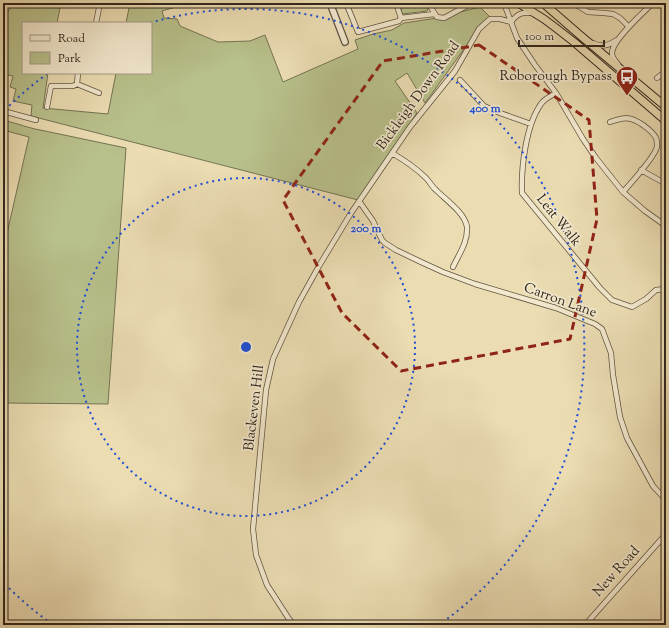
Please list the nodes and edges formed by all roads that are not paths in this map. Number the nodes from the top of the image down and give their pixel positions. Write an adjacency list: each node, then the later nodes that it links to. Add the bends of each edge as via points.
1 (100, 3): 15 (street)
2 (330, 3): 20 (street)
3 (346, 3): 14 (street, via 358,32 399,21)
4 (396, 3): 14 (street)
5 (428, 3): 13 (street)
6 (504, 3): 16 (street)
7 (518, 3): 12 (highway)
8 (543, 3): 18 (highway)
9 (572, 3): 17 (street, via 588,12 613,14)
10 (653, 3): 17 (street)
11 (470, 4): 13 (street, via 444,18)
12 (534, 13): 16 (street, via 518,14); 33 (highway, via 574,42)
13 (435, 15): 14 (street)
14 (401, 18)
15 (96, 22)
16 (511, 22): 28 (street, via 535,65); 36 (street, Bickleigh Down Road, via 490,19 479,29 455,71)
17 (629, 27): 19 (street)
18 (581, 36): 19 (street, via 600,46); 23 (highway)
19 (618, 40): 23 (street, via 612,54)
20 (346, 42)
21 (666, 71): 24 (street)
22 (78, 74): 26 (street)
23 (626, 74): 30 (highway)
24 (657, 78)
25 (460, 80): 35 (street, via 484,106)
26 (77, 84): 27 (street); 29 (street, via 51,86)
27 (99, 93)
28 (556, 93): 35 (street, Leat Walk, via 542,102); 39 (street, via 596,158)
29 (47, 107)
30 (666, 107)
31 (3, 111): 32 (street)
32 (36, 120)
33 (666, 121)
34 (610, 122): 37 (street, via 623,118 632,119 650,131 656,139 657,147)
35 (531, 124): 43 (street, Leat Walk, via 521,178 522,193 563,245 612,300 632,307 656,290)
36 (392, 153): 40 (street, Bickleigh Down Road); 42 (street, via 416,169 461,215 467,234)
37 (641, 170): 38 (street); 39 (street)
38 (666, 184)
39 (624, 192): 41 (street)
40 (357, 203): 44 (street, Carron Lane, via 373,221 382,240 396,250 474,284 556,308 602,329 611,353 620,417 627,438 653,486); 46 (street, Blackeven Hill, via 299,302 273,359 266,390 253,529 256,555 268,585)
41 (666, 226)
42 (453, 267)
43 (666, 289)
44 (666, 500)
45 (666, 534): 47 (street, New Road)
46 (294, 625)
47 (585, 625)

